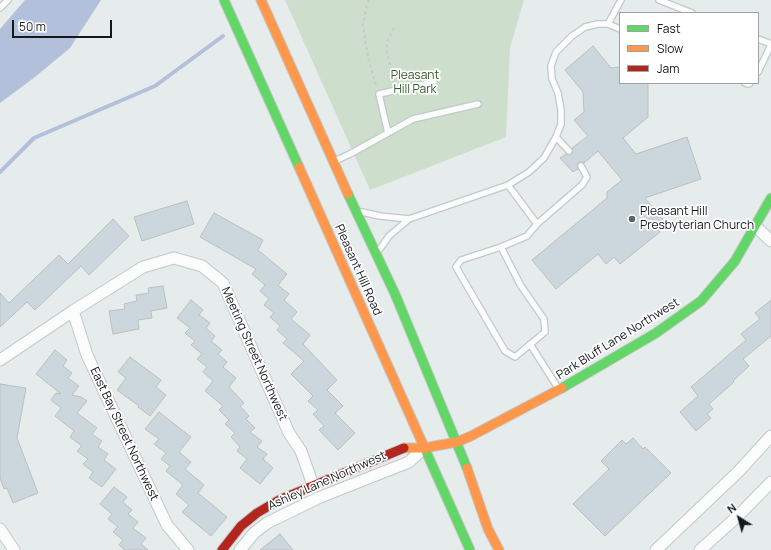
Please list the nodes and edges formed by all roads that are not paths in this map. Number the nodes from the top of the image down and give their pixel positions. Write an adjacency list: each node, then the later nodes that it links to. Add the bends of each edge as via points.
1 (8, 0): 6 (lane)
2 (224, 0): 35 (main road, Pleasant Hill Road)
3 (261, 0): 18 (main road, Pleasant Hill Road)
4 (621, 0): 8 (lane)
5 (659, 0): 7 (lane)
6 (0, 8)
7 (689, 12)
8 (608, 24): 9 (lane); 16 (lane, via 585,27 556,52 551,66 561,110 561,124)
9 (619, 29)
10 (759, 39): 11 (lane)
11 (771, 45): 12 (lane)
12 (759, 70)
13 (434, 82): 15 (lane, via 379,94)
14 (478, 104): 15 (lane, via 414,119)
15 (388, 133): 18 (lane)
16 (556, 137): 17 (lane); 20 (lane, via 544,158 529,172)
17 (569, 151)
18 (333, 162): 22 (main road, Pleasant Hill Road)
19 (581, 166): 24 (lane, via 587,177 582,185)
20 (508, 185): 23 (lane); 24 (lane)
21 (771, 198): 25 (main road, Park Bluff Lane Northwest)
22 (356, 211): 23 (lane); 28 (main road, Pleasant Hill Road)
23 (409, 219): 28 (lane, via 389,236)
24 (537, 224): 27 (lane, via 527,236)
25 (755, 226): 26 (street); 32 (main road, Park Bluff Lane Northwest, via 735,261 701,301 656,333)
26 (771, 241)
27 (501, 247): 30 (lane, via 521,286 544,319 545,332); 30 (lane, via 461,260 456,267 505,351 515,357)
28 (376, 254): 34 (main road, Pleasant Hill Road)
29 (73, 312): 31 (street, Meeting Street Northwest); 37 (street, Meeting Street Northwest, via 143,267 174,258 202,266 223,283 289,433 301,452); 40 (street, East Bay Street Northwest, via 86,355 167,525)
30 (530, 344): 32 (lane)
31 (0, 360)
32 (559, 390): 34 (main road, Park Bluff Lane Northwest)
33 (771, 436): 45 (street, via 738,472)
34 (457, 442): 35 (main road, Ashley Lane Northwest); 44 (main road, Pleasant Hill Road, via 488,529)
35 (424, 448): 37 (main road, Ashley Lane Northwest, via 403,448); 42 (street, Ashley Lane Northwest, via 409,462 318,498 267,523 254,533); 43 (main road, Pleasant Hill Road)
36 (771, 482): 46 (street)
37 (313, 485): 41 (main road, Ashley Lane Northwest, via 257,513 241,526)
38 (0, 530): 39 (street)
39 (14, 550)
40 (188, 550)
41 (222, 550)
42 (240, 550)
43 (470, 550)
44 (499, 550)
45 (656, 550)
46 (700, 550)

